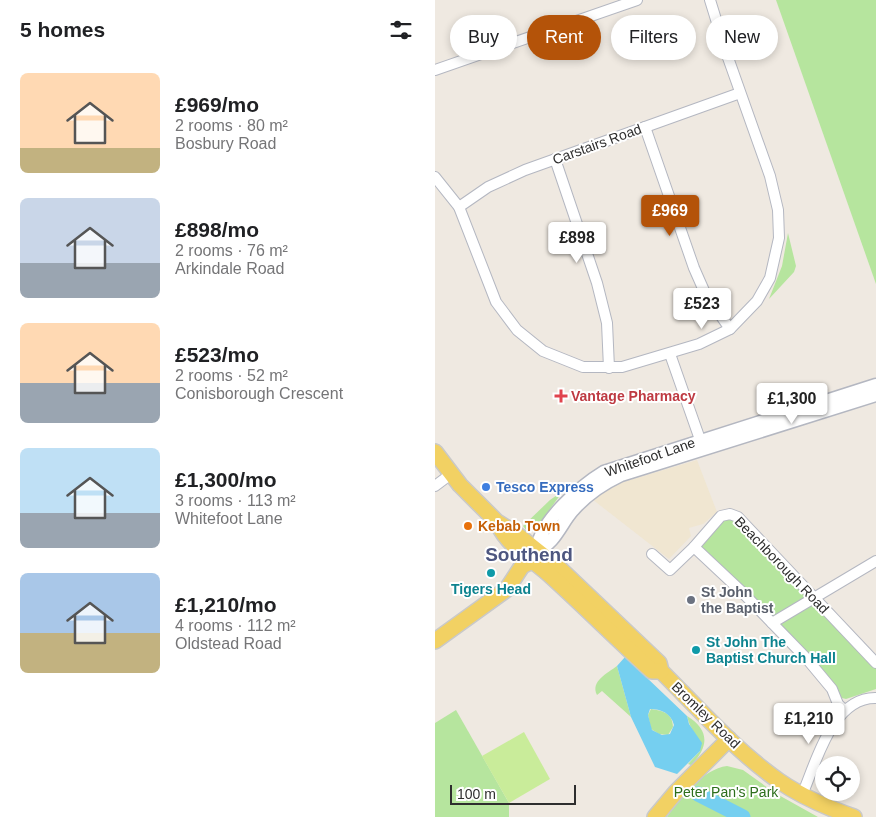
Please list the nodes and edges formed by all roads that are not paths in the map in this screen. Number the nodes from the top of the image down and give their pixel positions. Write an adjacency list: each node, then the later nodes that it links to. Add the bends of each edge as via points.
1 (637, 0): 3 (street)
2 (710, 0): 4 (street)
3 (435, 70)
4 (740, 93): 5 (street, Carstairs Road); 9 (street, via 775,196 779,238 775,266 764,290 748,313)
5 (645, 126): 6 (street, Carstairs Road); 9 (street, via 694,268 705,293)
6 (555, 159): 8 (street, Carstairs Road, via 499,181); 11 (street, via 597,283 607,322)
7 (435, 177): 8 (street)
8 (459, 207): 11 (street, via 496,302 517,330 534,346 555,357 583,367)
9 (730, 329): 10 (street, via 716,338)
10 (670, 354): 11 (street, via 635,365); 14 (street)
11 (609, 368)
12 (876, 385): 14 (street, Whitefoot Lane)
13 (876, 395): 14 (street, Whitefoot Lane)
14 (702, 444): 20 (street, Whitefoot Lane, via 617,466 592,480 564,504 538,541)
15 (435, 452): 16 (main road, Bromley Road)
16 (451, 474): 17 (street); 20 (main road, Bromley Road, via 497,522 503,535)
17 (435, 486)
18 (694, 547): 19 (street, via 670,570); 22 (street, Beachborough Road, via 718,518 734,515); 24 (street)
19 (652, 554)
20 (535, 556): 23 (main road, via 522,566); 30 (main road, Bromley Road, via 547,572 651,671 661,671)
21 (876, 561): 22 (street)
22 (814, 598): 24 (street); 27 (street, Beachborough Road)
23 (490, 608): 25 (main road); 26 (main road)
24 (772, 623): 29 (street, via 832,689)
25 (435, 641)
26 (435, 652)
27 (876, 663)
28 (876, 698): 29 (street, via 861,700)
29 (844, 710): 33 (street, via 830,730)
30 (710, 720): 31 (main road, Bromley Road); 32 (main road)
31 (733, 743): 32 (main road, via 727,756); 33 (main road, Bromley Road)
32 (709, 761): 34 (main road)
33 (802, 795): 35 (main road, Bromley Road)
34 (655, 817)
35 (854, 817)

